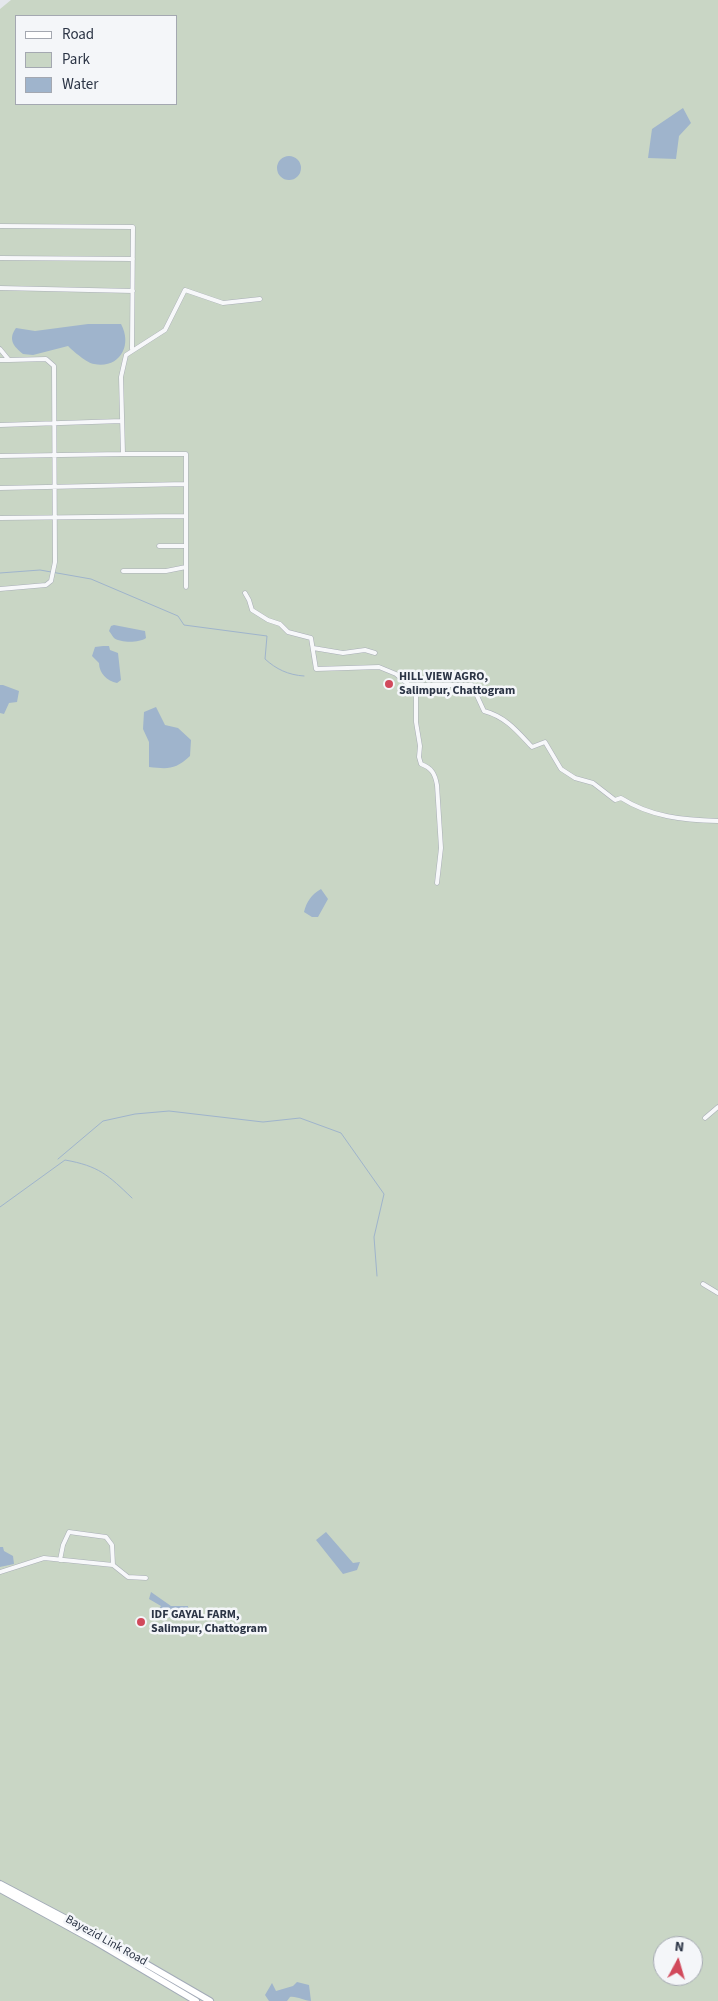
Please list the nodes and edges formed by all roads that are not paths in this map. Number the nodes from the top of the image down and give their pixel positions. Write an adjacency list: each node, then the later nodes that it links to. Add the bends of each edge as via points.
1 (0, 226): 3 (street, via 134,227)
2 (0, 258): 3 (street)
3 (133, 259): 5 (street)
4 (0, 288): 5 (street)
5 (133, 291): 8 (street)
6 (260, 299): 8 (street, via 223,303 185,290 165,330)
7 (0, 349): 10 (street)
8 (132, 349): 11 (street, via 126,355 121,376)
9 (0, 360): 10 (street)
10 (9, 360): 12 (street, via 46,359 54,366)
11 (122, 421): 12 (street); 14 (street)
12 (53, 424): 13 (street); 15 (street)
13 (0, 425)
14 (123, 454): 15 (street); 17 (street, via 186,454)
15 (54, 455): 16 (street); 19 (street)
16 (0, 456)
17 (186, 484): 19 (street); 20 (street)
18 (0, 488): 19 (street)
19 (54, 488): 21 (street)
20 (186, 516): 21 (street); 24 (street)
21 (55, 517): 22 (street); 28 (street, via 55,562 51,581 46,585)
22 (0, 518)
23 (159, 546): 24 (street)
24 (186, 546): 25 (street)
25 (186, 567): 26 (street, via 166,571); 27 (street)
26 (123, 571)
27 (186, 587)
28 (0, 589)
29 (245, 593): 30 (street, via 252,610 280,624 288,632 311,638)
30 (313, 648): 31 (street, via 343,653 366,650); 32 (street, via 316,669 379,667 410,685)
31 (375, 653)
32 (416, 685): 33 (street, via 472,685 484,711 508,722 532,747 545,742 561,769 574,778 593,783 615,800 621,798 646,812 670,818); 34 (street, via 419,757 422,764 435,774 437,785 441,848)
33 (718, 821)
34 (437, 883)
35 (718, 1107): 36 (street)
36 (706, 1118)
37 (703, 1284): 38 (street)
38 (718, 1293)
39 (60, 1560): 40 (street); 40 (street, via 69,1532 106,1537 112,1545); 41 (street, via 44,1558)
40 (113, 1565): 42 (street, via 128,1577)
41 (0, 1572)
42 (146, 1578)
43 (0, 1884): 46 (main road, Bayezid Link Road, via 104,1939)
44 (0, 1889): 45 (main road, Bayezid Link Road)
45 (196, 2001)
46 (210, 2001)

